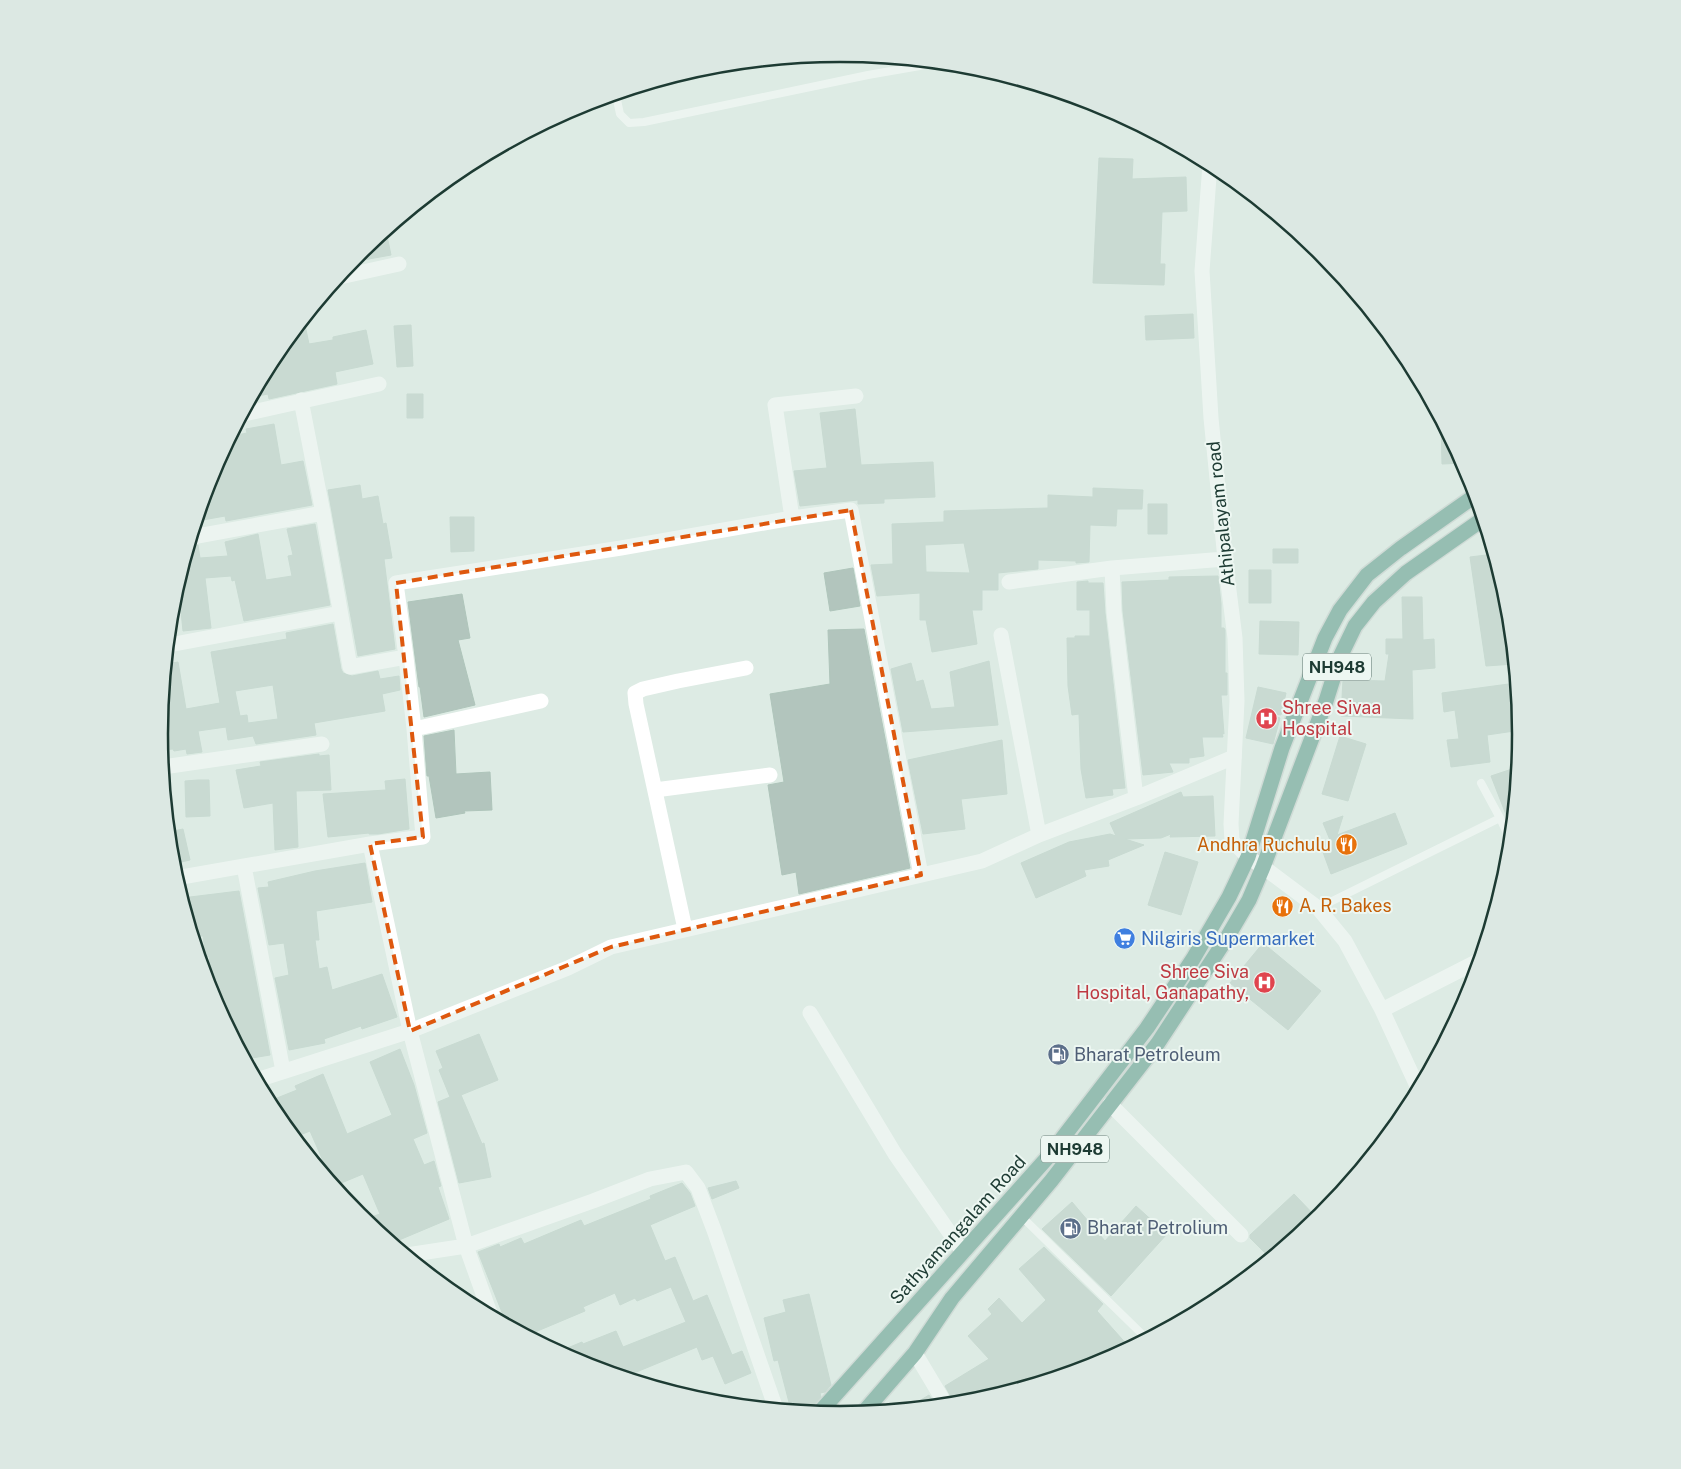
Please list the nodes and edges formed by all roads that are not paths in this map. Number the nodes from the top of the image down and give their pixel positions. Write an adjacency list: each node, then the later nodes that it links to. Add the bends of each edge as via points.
1 (915, 67): 2 (lane, via 644,122 629,123 620,114)
2 (617, 101)
3 (1209, 173): 15 (street, Athipalayam road, via 1202,271 1211,418)
4 (399, 264): 5 (street)
5 (350, 275)
6 (379, 384): 8 (street)
7 (856, 396): 12 (street, via 776,405)
8 (301, 400): 9 (street); 11 (street)
9 (251, 412)
10 (1470, 499): 36 (highway, Sathyamangalam Road / NH948, via 1367,575 1340,610 1325,638 1282,748)
11 (323, 513): 14 (street); 18 (street)
12 (792, 518): 21 (street, via 396,583); 39 (street, via 851,510)
13 (1478, 522): 38 (highway, NH948, via 1406,573 1374,602 1355,626 1340,657)
14 (199, 536)
15 (1225, 559): 16 (street); 26 (street, Athipalayam road, via 1235,638 1238,701)
16 (1112, 568): 17 (street); 31 (street, via 1114,612)
17 (1009, 582)
18 (340, 612): 20 (street); 21 (street, via 350,667)
19 (1001, 635): 34 (street)
20 (174, 645)
21 (406, 657): 24 (street)
22 (746, 668): 30 (street, via 635,693)
23 (541, 701): 24 (street)
24 (414, 729): 35 (street, via 423,836)
25 (322, 744): 27 (street)
26 (1234, 757): 31 (street); 36 (street, Athipalayam road, via 1232,841)
27 (169, 766)
28 (770, 775): 30 (street)
29 (1481, 782): 32 (lane)
30 (655, 790): 42 (street)
31 (1136, 798): 34 (street)
32 (1500, 818): 33 (lane); 41 (lane)
33 (1506, 830)
34 (1039, 835): 39 (street, via 982,861)
35 (370, 844): 37 (street); 46 (street)
36 (1248, 856): 38 (street, Athipalayam road); 54 (highway, Sathyamangalam Road / NH948, via 1215,923 1147,1028 1048,1157)
37 (244, 866): 40 (street); 47 (street)
38 (1263, 867): 41 (street, Athipalayam road); 50 (highway, NH948, via 1249,900 1217,952 1158,1043)
39 (921, 875): 42 (street)
40 (184, 877)
41 (1318, 908): 44 (street, Athipalayam road, via 1345,941)
42 (685, 929): 46 (street, via 611,947 568,968)
43 (1472, 964): 44 (street)
44 (1382, 1010): 49 (street, Athipalayam road)
45 (810, 1012): 54 (street, via 895,1154)
46 (410, 1031): 47 (street); 53 (street)
47 (283, 1071): 48 (street)
48 (264, 1078)
49 (1415, 1082)
50 (1110, 1104): 51 (highway, NH948); 52 (street)
51 (1021, 1216): 57 (lane); 58 (highway, NH948, via 952,1298)
52 (1241, 1235)
53 (466, 1246): 55 (street); 56 (street); 60 (street, via 650,1179 686,1172 698,1188 714,1230)
54 (963, 1252): 62 (highway, Sathyamangalam Road / NH948)
55 (414, 1254)
56 (487, 1306)
57 (1142, 1335)
58 (915, 1353): 59 (street); 61 (highway, NH948)
59 (942, 1399)
60 (774, 1403)
61 (870, 1405)
62 (826, 1406)

